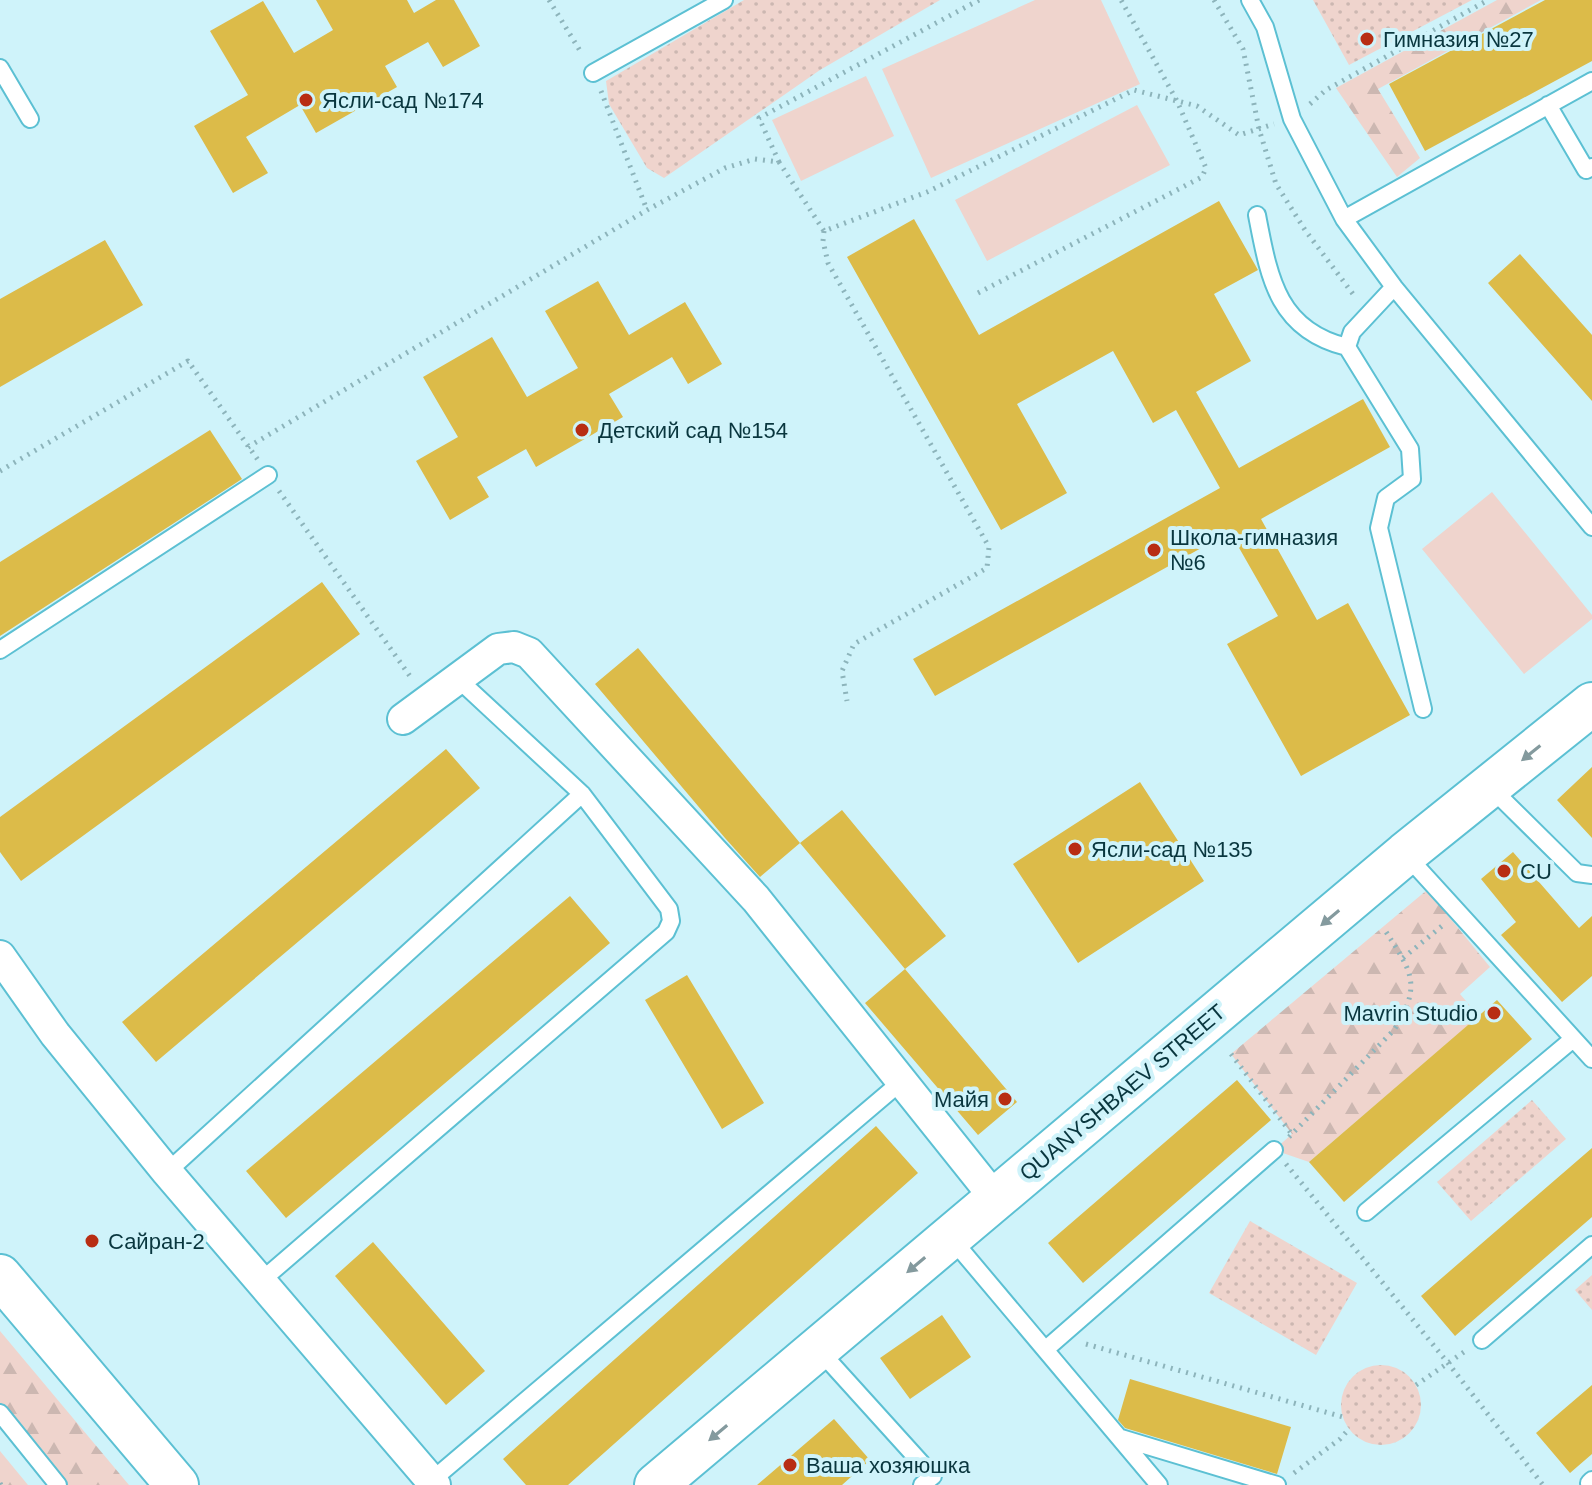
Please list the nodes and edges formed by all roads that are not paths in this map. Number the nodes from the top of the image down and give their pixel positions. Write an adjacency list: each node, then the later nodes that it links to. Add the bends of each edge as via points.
1 (724, 0): 4 (lane)
2 (1250, 0): 10 (lane, via 1265,27 1292,119)
3 (0, 68): 7 (lane)
4 (593, 73)
5 (1592, 81): 6 (lane)
6 (1548, 105): 8 (lane, via 1586,170); 10 (lane)
7 (30, 119)
8 (1592, 167)
9 (1257, 215): 12 (lane, via 1272,286 1301,327)
10 (1344, 219): 11 (lane)
11 (1394, 287): 12 (lane, via 1352,332); 14 (lane)
12 (1347, 347): 18 (lane, via 1410,449 1412,479 1386,498 1379,528)
13 (268, 475): 15 (lane)
14 (1592, 527)
15 (0, 650)
16 (458, 679): 19 (street); 21 (lane); 27 (street, via 498,649 514,647 529,653 756,899)
17 (1592, 704): 20 (street, QUANYSHBAEV STREET, one-way to 20)
18 (1423, 709)
19 (415, 710)
20 (1490, 786): 22 (street, QUANYSHBAEV STREET); 23 (lane, via 1577,873)
21 (582, 794): 29 (lane); 35 (lane, via 669,909 666,932)
22 (1405, 854): 25 (lane); 30 (street, QUANYSHBAEV STREET, one-way to 30)
23 (1592, 875)
24 (0, 956): 29 (street, via 55,1034)
25 (1573, 1039): 26 (lane); 31 (lane)
26 (1592, 1059)
27 (902, 1081): 30 (street); 41 (lane)
28 (1274, 1150): 38 (lane)
29 (167, 1172): 35 (street)
30 (995, 1198): 32 (street, QUANYSHBAEV STREET)
31 (1366, 1212)
32 (950, 1237): 37 (street, QUANYSHBAEV STREET, one-way to 37); 38 (lane)
33 (1592, 1245): 36 (lane)
34 (0, 1276): 43 (street)
35 (261, 1281): 41 (street)
36 (1482, 1340)
37 (818, 1348): 44 (street, QUANYSHBAEV STREET, one-way to 44); 45 (lane, via 933,1476)
38 (1046, 1349): 40 (lane)
39 (0, 1413): 42 (lane)
40 (1119, 1437): 46 (lane); 47 (lane)
41 (433, 1483)
42 (58, 1485)
43 (177, 1485)
44 (656, 1485)
45 (922, 1485)
46 (1159, 1485)
47 (1277, 1485)

